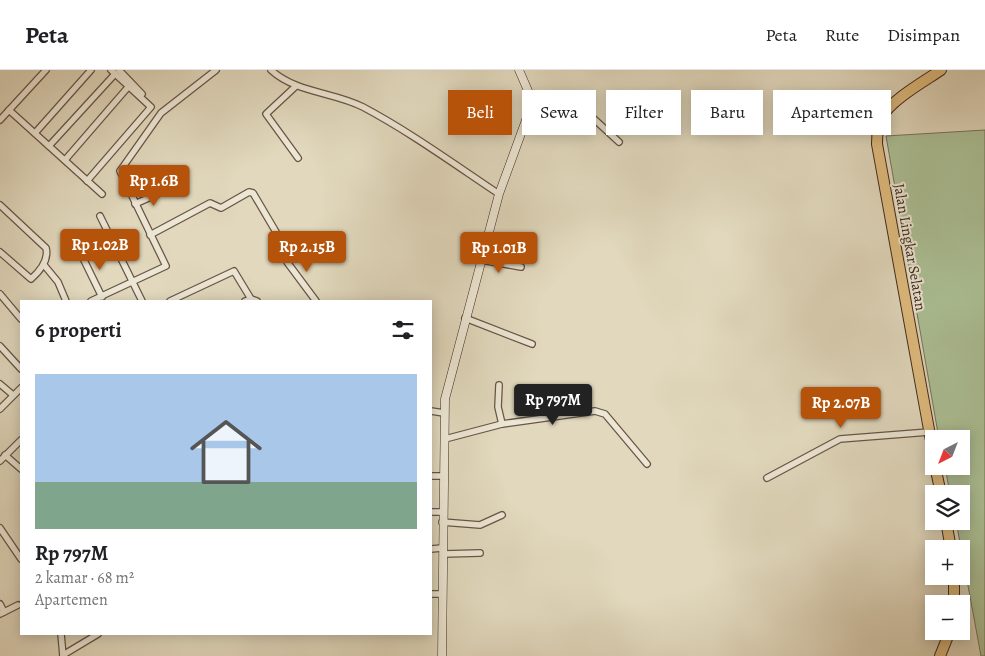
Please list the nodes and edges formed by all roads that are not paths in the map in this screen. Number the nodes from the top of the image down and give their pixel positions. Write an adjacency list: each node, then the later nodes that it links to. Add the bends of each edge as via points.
1 (46, 70): 11 (street)
2 (91, 70): 16 (street)
3 (216, 70): 12 (street)
4 (271, 70): 9 (street)
5 (941, 70): 56 (highway, Jalan Lingkar Selatan, via 883,115 878,126 877,144)
6 (115, 71): 8 (street); 12 (street); 18 (street)
7 (521, 71): 10 (street)
8 (129, 86): 20 (street); 21 (street, via 151,107)
9 (296, 86): 19 (street, via 266,114); 24 (street, via 330,94 362,107 416,138)
10 (528, 90)
11 (10, 110): 13 (street); 16 (street)
12 (161, 113): 25 (street, via 120,170)
13 (0, 120)
14 (596, 121): 17 (street)
15 (522, 131): 24 (street)
16 (34, 133): 18 (street)
17 (620, 142)
18 (49, 146): 20 (street)
19 (298, 158)
20 (64, 160): 21 (street)
21 (88, 181): 23 (street)
22 (164, 191): 25 (street)
23 (102, 194)
24 (499, 194): 31 (street)
25 (135, 204): 28 (street)
26 (0, 206): 32 (street, via 46,248 48,253)
27 (100, 216): 34 (street)
28 (150, 235): 34 (street, via 166,266); 42 (street, via 210,204 220,208 249,192 253,193 286,250 287,262)
29 (0, 252): 32 (street, via 31,279)
30 (80, 254): 36 (street)
31 (481, 260): 33 (street); 44 (street)
32 (44, 266): 37 (street, via 58,282)
33 (521, 268)
34 (133, 282): 36 (street); 39 (street)
35 (0, 294): 43 (street)
36 (102, 297): 38 (street)
37 (66, 300)
38 (94, 300)
39 (142, 300)
40 (172, 300): 41 (street, via 233,271 239,277)
41 (248, 300)
42 (315, 300)
43 (20, 318)
44 (465, 318): 45 (street); 54 (street)
45 (532, 344)
46 (0, 346): 47 (street)
47 (20, 369)
48 (0, 384): 51 (street)
49 (499, 385): 55 (street, via 498,407)
50 (20, 390): 51 (street)
51 (13, 395): 52 (street)
52 (0, 409)
53 (432, 411): 54 (street)
54 (444, 413): 58 (street)
55 (502, 424): 58 (street); 62 (street, via 601,412)
56 (929, 430)
57 (925, 432): 66 (street, via 840,440)
58 (445, 439): 65 (street)
59 (20, 441): 60 (street)
60 (5, 455): 61 (street); 63 (street)
61 (0, 461)
62 (647, 464)
63 (20, 469)
64 (432, 476): 65 (street)
65 (444, 476): 68 (street)
66 (767, 478)
67 (432, 512): 68 (street)
68 (443, 512): 70 (street)
69 (502, 516): 70 (street, via 480,524)
70 (442, 522): 73 (street)
71 (0, 528): 75 (street)
72 (432, 549): 73 (street)
73 (442, 551): 74 (street); 77 (street)
74 (480, 552)
75 (20, 558)
76 (432, 594): 77 (street)
77 (442, 594): 85 (street)
78 (0, 604): 80 (street)
79 (18, 605): 80 (street)
80 (2, 613)
81 (61, 635): 84 (street)
82 (96, 635): 84 (street)
83 (946, 640): 86 (highway)
84 (63, 656)
85 (442, 656)
86 (940, 656)

